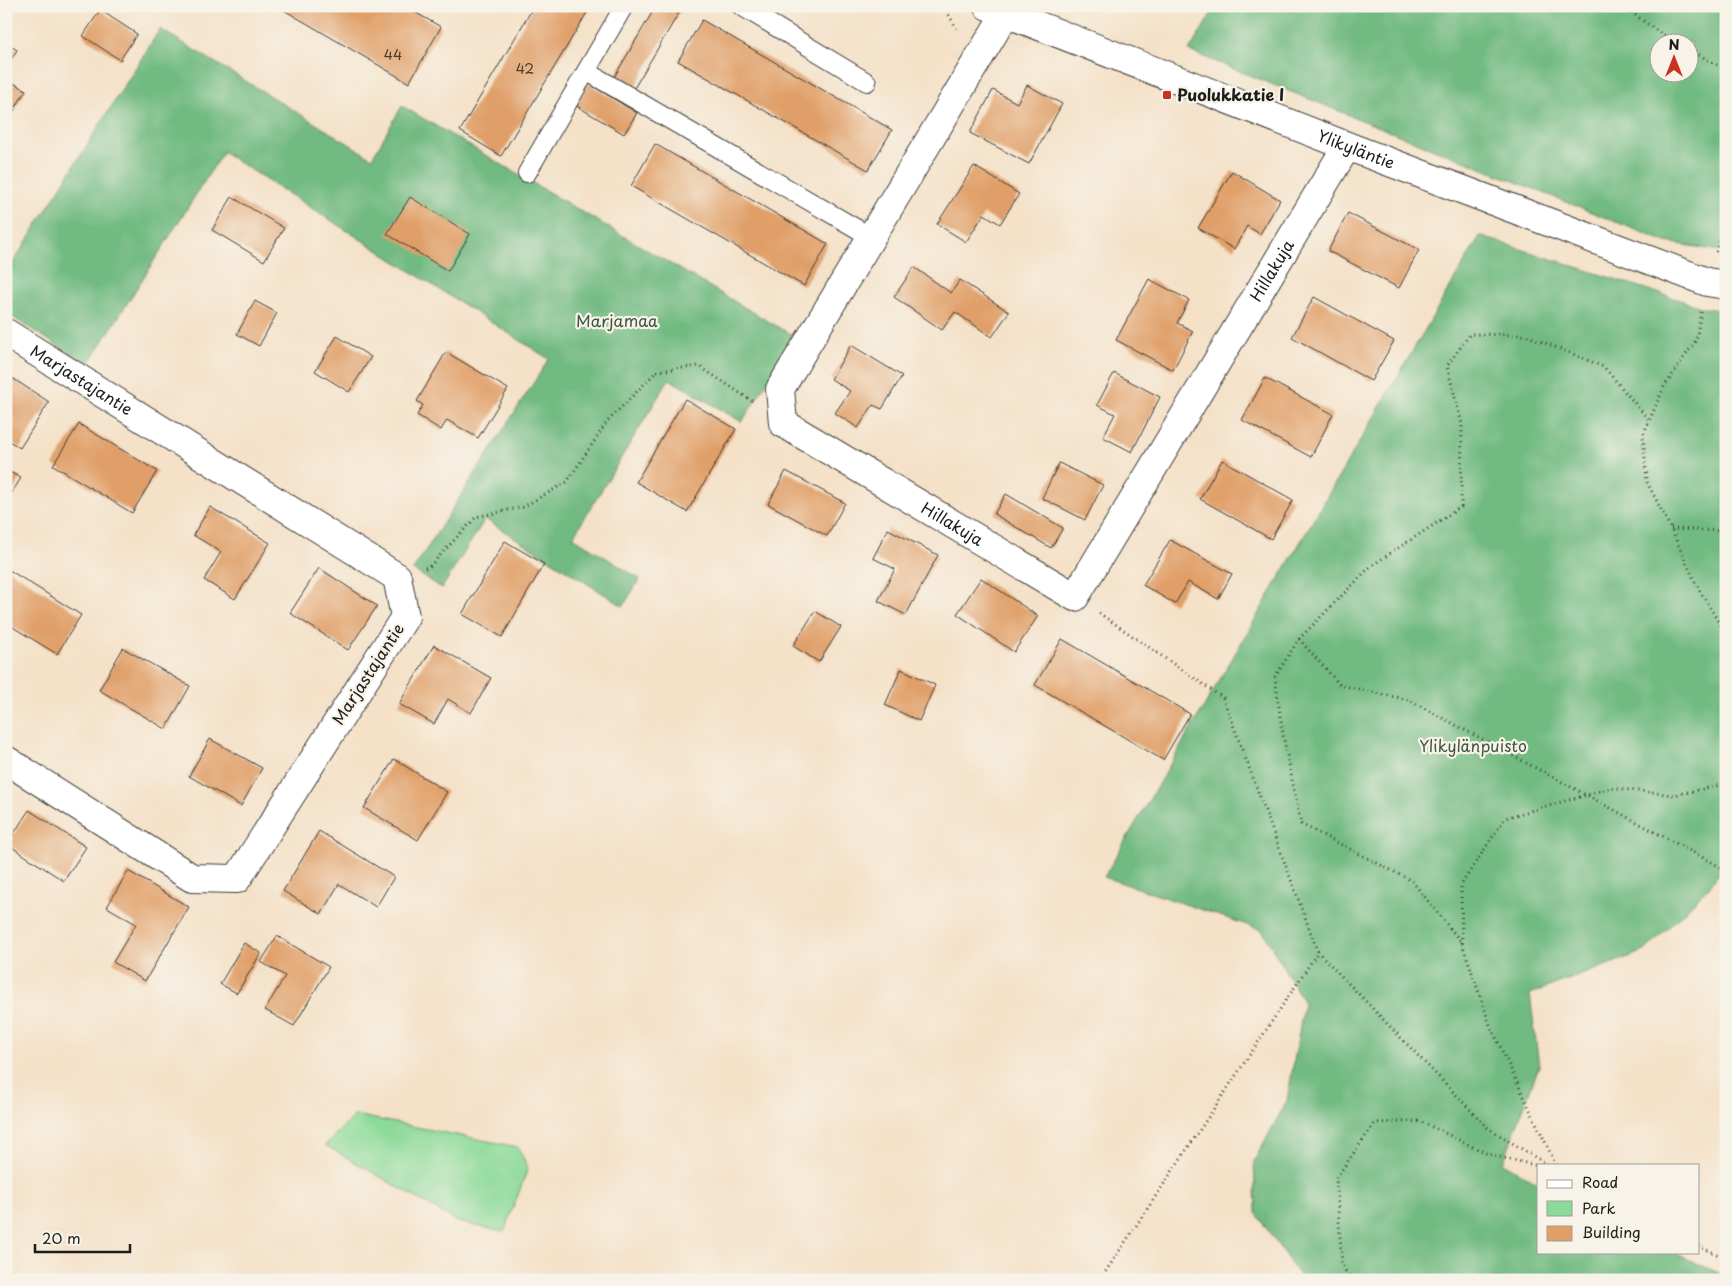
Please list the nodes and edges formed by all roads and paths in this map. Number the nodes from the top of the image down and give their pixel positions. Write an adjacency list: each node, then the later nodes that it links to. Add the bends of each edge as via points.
1 (624, 6): 8 (lane)
2 (741, 6): 9 (lane)
3 (1623, 6): 5 (path)
4 (1001, 8): 10 (street, Ylikyläntie); 12 (street)
5 (1659, 32)
6 (1700, 56): 7 (path)
7 (1726, 70)
8 (586, 71): 11 (lane); 12 (lane)
9 (867, 82)
10 (1347, 146): 13 (street, Ylikyläntie); 20 (street, Hillakuja)
11 (527, 173)
12 (871, 238): 16 (street, via 780,389)
13 (1716, 284): 15 (path, via 1696,340 1664,387)
14 (6, 333): 19 (street, Marjastajantie)
15 (1649, 420): 17 (path, via 1643,435 1647,482); 22 (path, via 1604,367 1526,335 1470,334 1447,366 1462,424 1461,507 1371,566)
16 (783, 423): 19 (path, via 699,366 657,371 607,422 567,482 523,507 476,517 429,567); 20 (street, Hillakuja)
17 (1671, 528): 18 (path); 21 (path, via 1698,588)
18 (1726, 531)
19 (397, 577): 23 (street, Marjastajantie, via 404,617 237,879 192,878)
20 (1075, 597): 28 (path, via 1223,698)
21 (1726, 634)
22 (1299, 639): 25 (path, via 1340,685 1408,700); 27 (path, via 1275,677 1301,824 1412,881)
23 (6, 760)
24 (1726, 784): 25 (path, via 1674,795 1612,788)
25 (1586, 796): 26 (path); 27 (path, via 1504,818 1461,885)
26 (1726, 870)
27 (1462, 943): 30 (path, via 1490,1025)
28 (1318, 952): 29 (path, via 1488,1128); 34 (path)
29 (1546, 1164)
30 (1556, 1164)
31 (1537, 1166): 35 (path, via 1488,1154 1420,1121 1375,1123 1336,1178 1342,1265)
32 (1700, 1247): 33 (path)
33 (1726, 1258)
34 (1100, 1280)
35 (1351, 1280)

